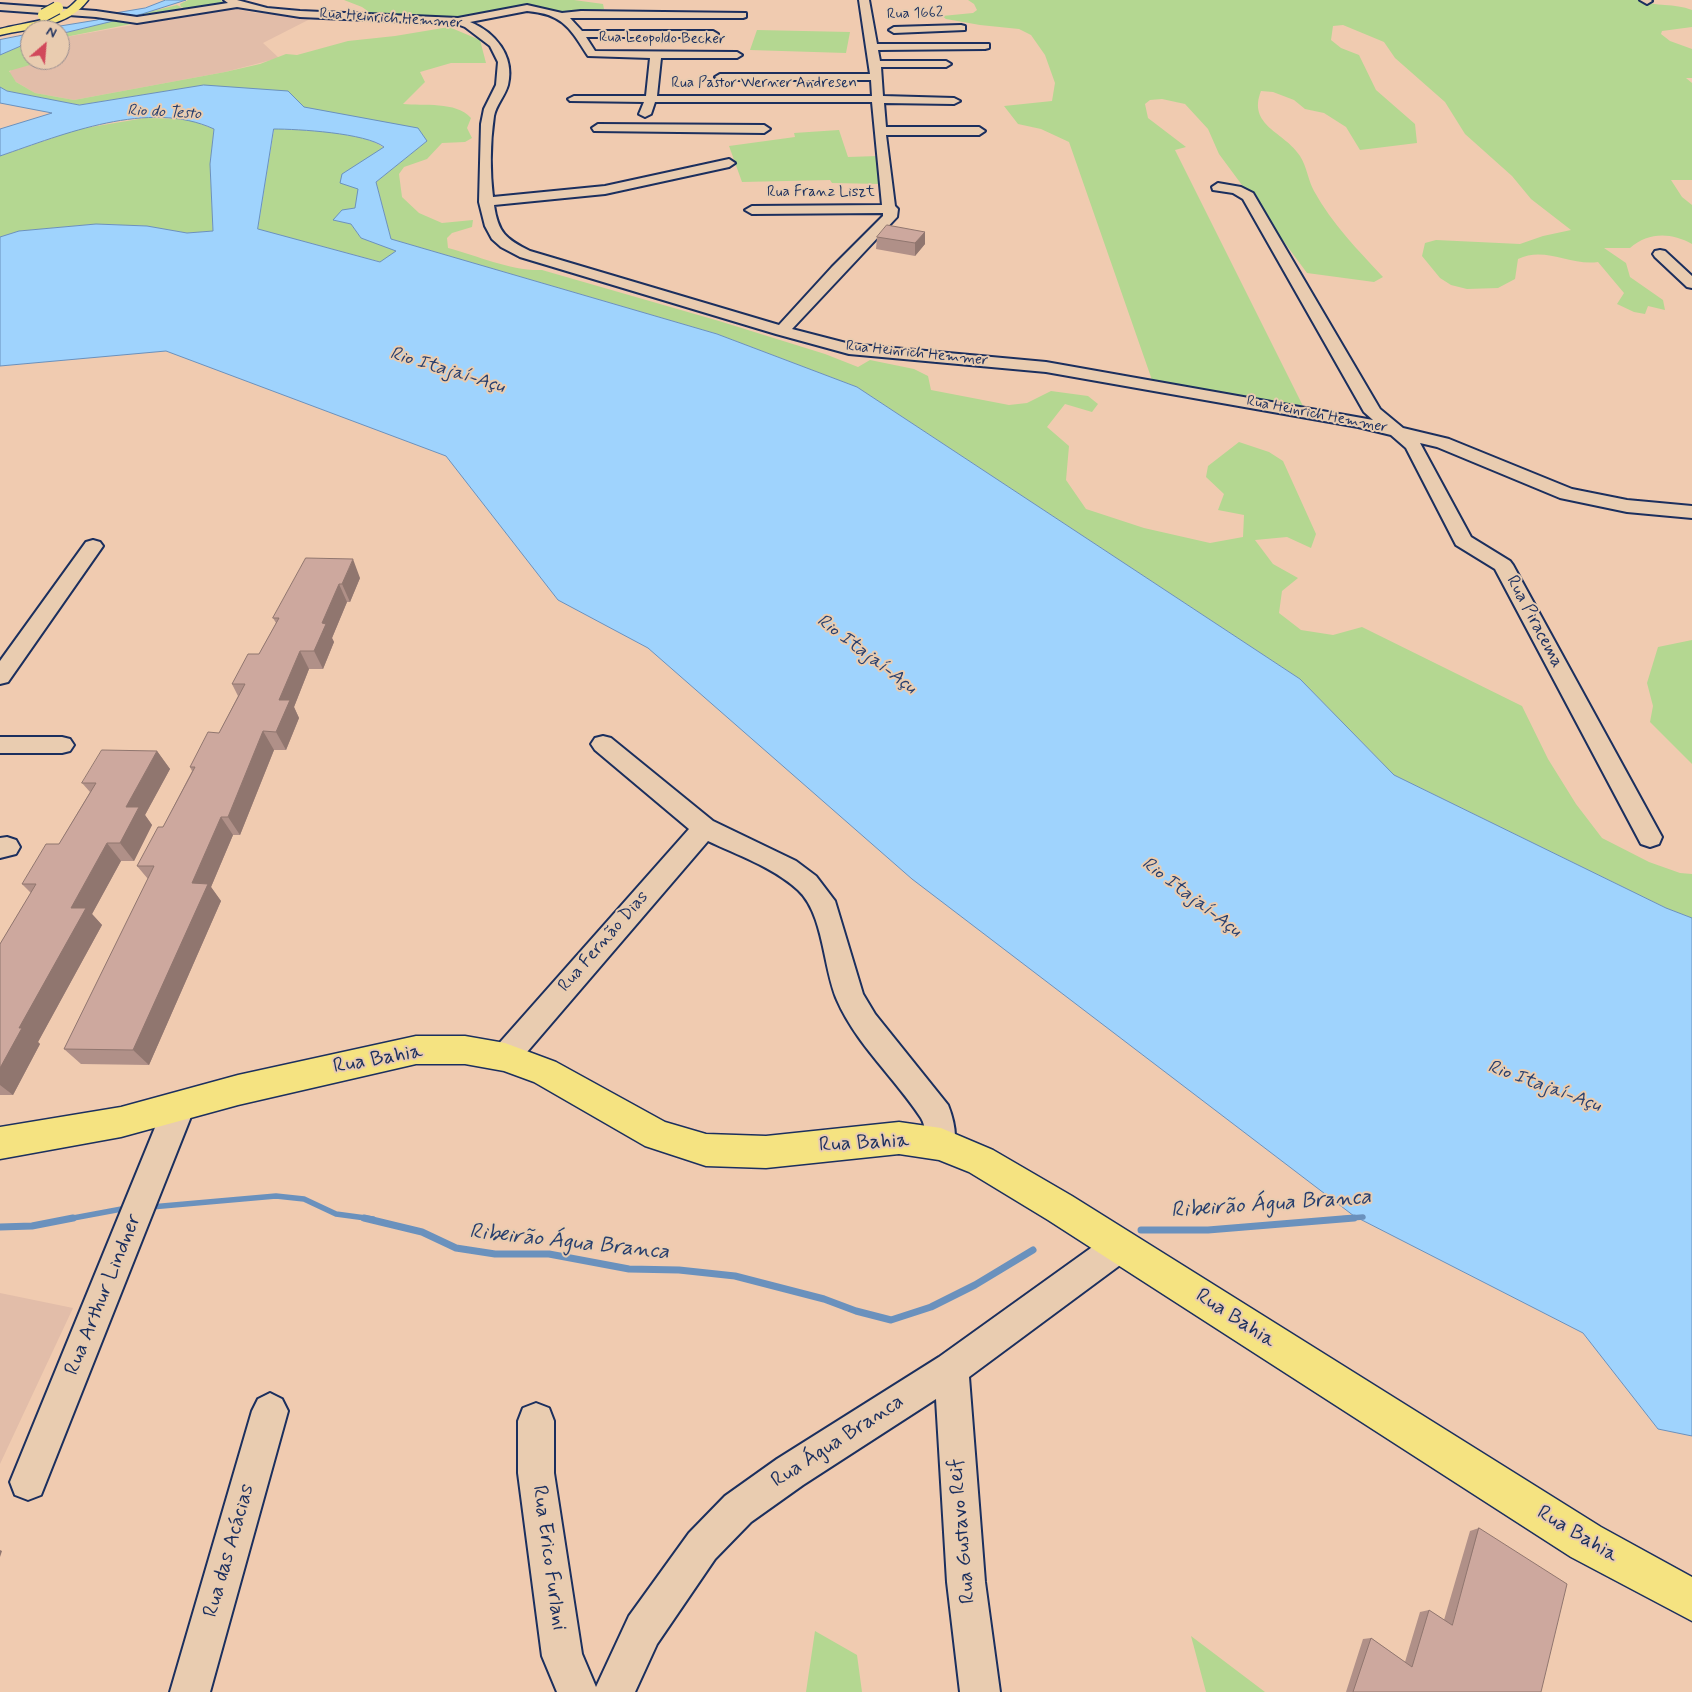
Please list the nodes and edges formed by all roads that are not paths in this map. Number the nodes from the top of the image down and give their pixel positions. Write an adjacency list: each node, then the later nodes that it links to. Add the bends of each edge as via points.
1 (71, 0): 6 (main road)
2 (82, 0): 7 (main road)
3 (864, 0): 15 (street)
4 (232, 3): 7 (street, Rua Heinrich Hemmer, via 144,19); 11 (street, Rua Heinrich Hemmer, via 274,12)
5 (0, 8): 6 (street, Rua Heinrich Hemmer)
6 (47, 8): 7 (street, Rua Heinrich Hemmer); 12 (main road); 14 (main road)
7 (70, 12): 14 (main road, via 50,20)
8 (717, 15): 9 (street); 10 (street); 17 (street)
9 (743, 15)
10 (560, 16): 11 (street, Rua Leopoldo Becker, via 527,8); 16 (street, Rua Leopoldo Becker, via 572,23)
11 (458, 21): 37 (street, Rua Heinrich Hemmer, via 488,34 499,51 502,64 501,87 489,111 487,125)
12 (0, 23)
13 (961, 28): 15 (street, Rua 1662)
14 (0, 30)
15 (877, 30): 19 (street)
16 (580, 34): 17 (street); 20 (street, Rua Leopoldo Becker, via 592,54)
17 (713, 34): 21 (street)
18 (985, 46): 19 (street)
19 (872, 47): 24 (street)
20 (656, 55): 21 (street, Rua Leopoldo Becker); 28 (street)
21 (707, 55): 22 (street, Rua Leopoldo Becker)
22 (737, 55)
23 (946, 64): 24 (street)
24 (875, 71): 25 (street); 26 (street)
25 (720, 77)
26 (878, 98): 28 (street, Rua Pastor Werner Andresen); 29 (street, Rua Pastor Werner Andresen); 33 (street)
27 (574, 99): 28 (street, Rua Pastor Werner Andresen)
28 (650, 99): 31 (street)
29 (954, 101)
30 (598, 128): 31 (street)
31 (639, 128): 32 (street)
32 (764, 129)
33 (880, 131): 34 (street); 38 (street)
34 (979, 131)
35 (728, 163): 37 (street, via 604,190)
36 (1218, 188): 43 (street, Rua Piracema, via 1236,190 1248,196 1373,412)
37 (486, 202): 42 (street, Rua Heinrich Hemmer, via 491,227 497,237 507,246 525,254)
38 (890, 209): 39 (street, Rua Franz Liszt); 42 (street, via 890,217)
39 (752, 210)
40 (1660, 254): 41 (street)
41 (1692, 284)
42 (782, 331): 43 (street, Rua Heinrich Hemmer, via 849,349 1046,368)
43 (1393, 430): 44 (street, Rua Heinrich Hemmer, via 1466,451 1566,494 1627,506); 51 (street, Rua Piracema, via 1414,445 1464,540 1503,565)
44 (1692, 512)
45 (93, 546): 46 (street)
46 (0, 677)
47 (603, 744): 50 (street)
48 (0, 745): 49 (street)
49 (62, 745)
50 (704, 828): 52 (street, Rua Fernão Dias); 55 (street, via 787,868 807,883 822,901 850,998 865,1023 937,1114)
51 (1650, 837)
52 (505, 1057): 53 (main road, Rua Bahia, via 465,1050 416,1050 238,1090); 55 (main road, Rua Bahia, via 544,1072 657,1135 706,1150 766,1152 899,1138)
53 (178, 1108): 54 (main road, Rua Bahia); 60 (street, Rua Arthur Lindner)
54 (0, 1144)
55 (940, 1144): 56 (main road, Rua Bahia, via 981,1161)
56 (1120, 1246): 57 (street, Rua Água Branca); 61 (main road, Rua Bahia, via 1586,1542)
57 (951, 1369): 64 (street, Rua Água Branca, via 738,1509 702,1546 643,1630); 65 (street, Rua Gustavo Reif, via 966,1582)
58 (270, 1411): 62 (street, Rua das Acácias)
59 (536, 1421): 63 (street, Rua Erico Furlani, via 536,1473 562,1656)
60 (28, 1482)
61 (1692, 1600)
62 (190, 1692)
63 (578, 1692)
64 (614, 1692)
65 (980, 1692)

